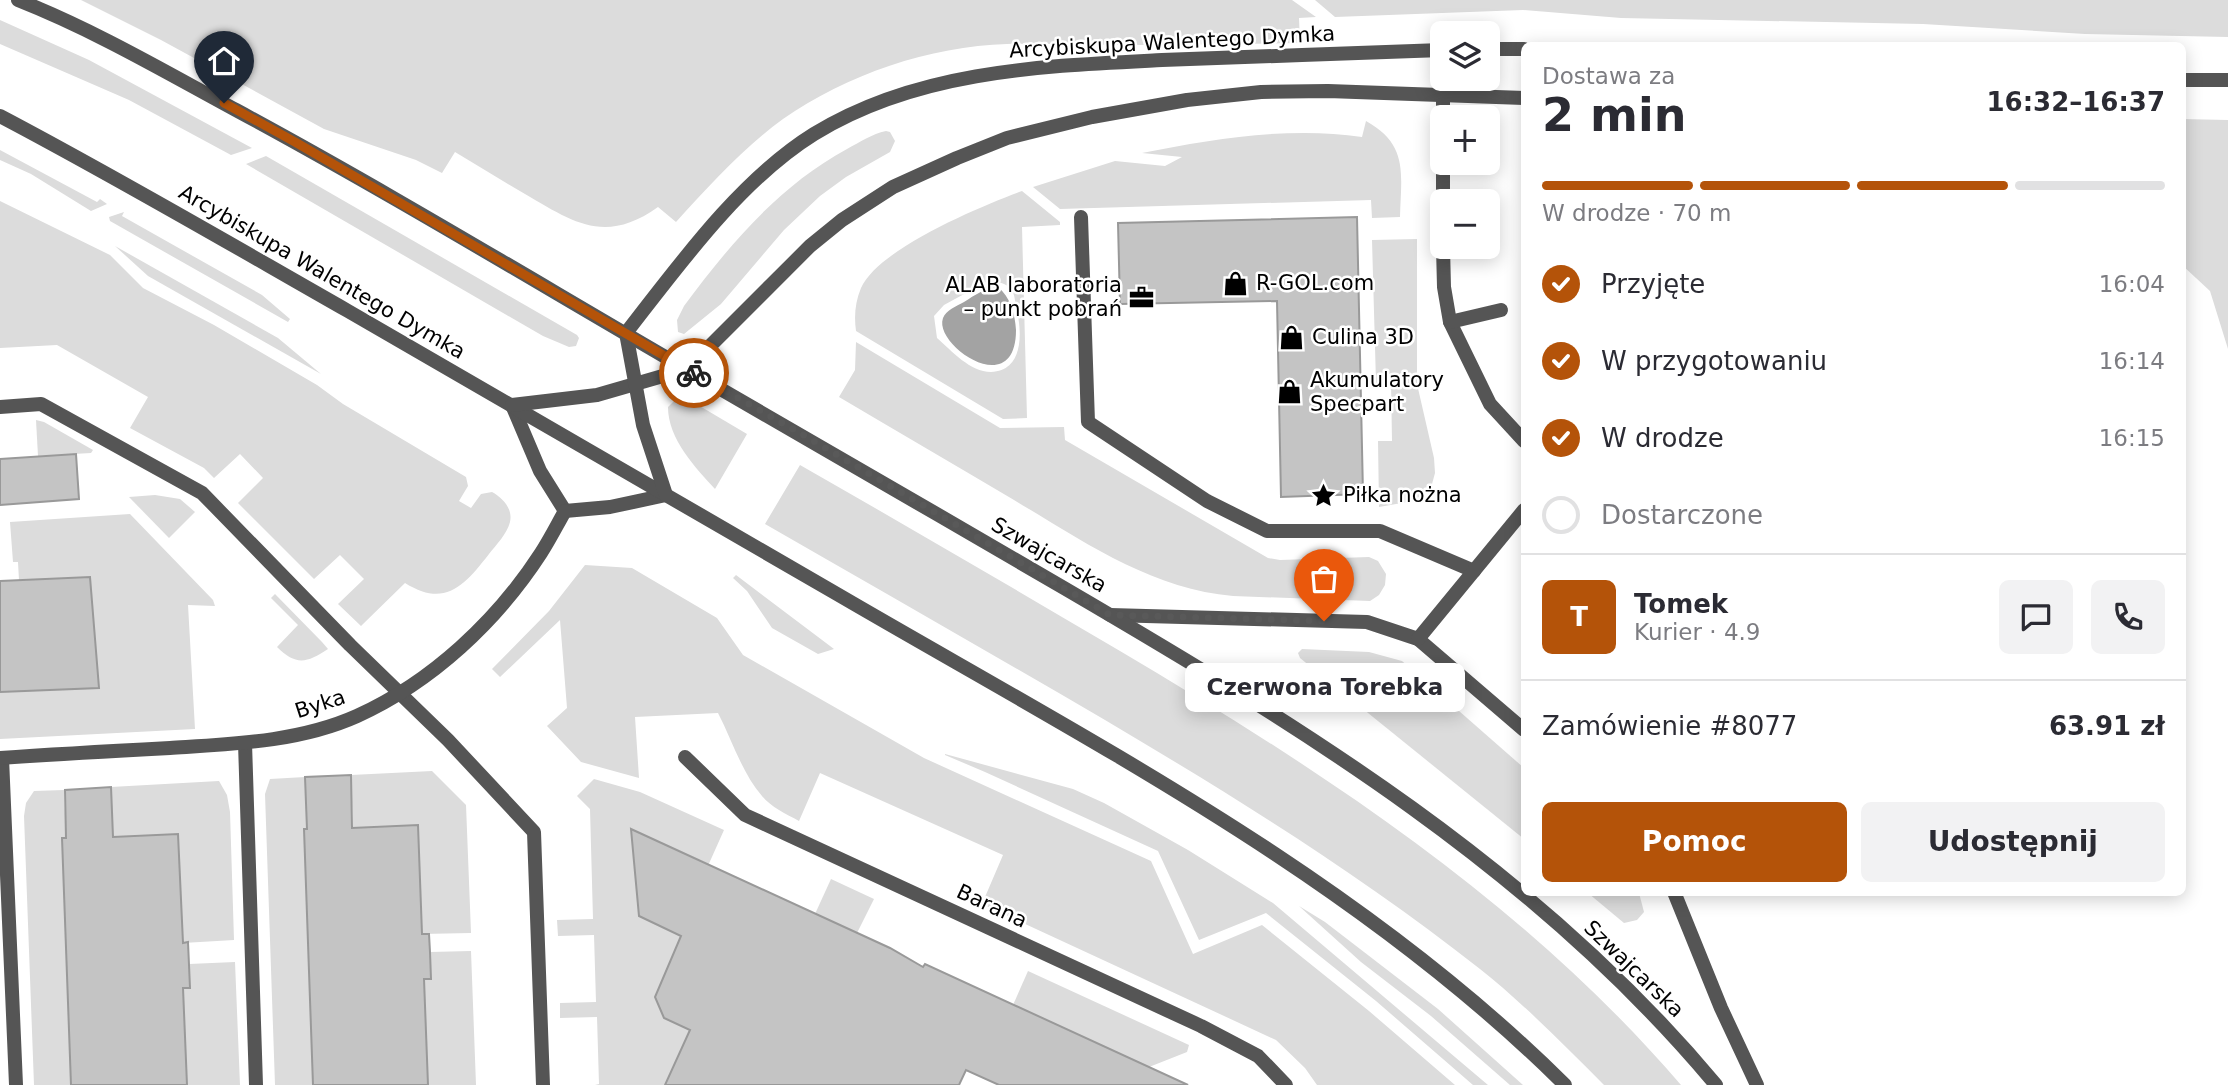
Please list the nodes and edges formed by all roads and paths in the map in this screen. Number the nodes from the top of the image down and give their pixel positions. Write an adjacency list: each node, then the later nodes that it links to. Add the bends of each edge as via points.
1 (18, 0): 16 (street, via 105,39 295,142)
2 (1521, 49): 4 (street)
3 (1430, 50): 16 (street, Arcybiskupa Walentego Dymka, via 1072,64 961,78 911,90 856,110 776,162 741,193)
4 (1500, 50)
5 (2186, 79): 6 (street)
6 (2228, 80)
7 (1443, 91): 8 (street)
8 (1443, 95): 9 (street); 10 (street); 17 (street, via 1261,92 1092,117 1007,138 893,187 842,220)
9 (1521, 98)
10 (1443, 105)
11 (0, 116): 19 (street, Arcybiskupa Walentego Dymka)
12 (1081, 217): 25 (street, via 1088,422 1207,501 1267,531 1380,531)
13 (1443, 259): 15 (street)
14 (1502, 310): 15 (street)
15 (1450, 322): 21 (street, via 1490,404)
16 (626, 334): 17 (street, Szwajcarska); 18 (street)
17 (687, 369): 18 (street); 26 (street, Szwajcarska)
18 (636, 383): 19 (street, via 597,395); 22 (street, via 643,425)
19 (512, 405): 22 (street); 23 (street, via 540,471)
20 (0, 407): 28 (street, via 41,404 202,493)
21 (1521, 438)
22 (666, 495): 23 (street, via 610,508); 40 (street, via 1167,786 1325,888 1467,994)
23 (565, 511): 28 (street, Byka, via 541,553 483,625 439,666)
24 (1521, 514): 25 (street)
25 (1474, 571): 27 (street)
26 (1110, 615): 27 (street, via 1367,622); 33 (street, Szwajcarska, via 1363,771)
27 (1419, 639): 29 (street)
28 (400, 693): 30 (street, Byka, via 355,717 290,736); 38 (street, via 534,832)
29 (1521, 727)
30 (245, 743): 32 (street, Byka); 37 (street)
31 (685, 757): 39 (street, Barana, via 745,815 1201,1026 1258,1056)
32 (1, 758): 36 (street)
33 (1521, 892)
34 (1525, 896): 41 (street, Szwajcarska, via 1623,984)
35 (1676, 896): 42 (street)
36 (16, 1085)
37 (256, 1085)
38 (543, 1085)
39 (1286, 1085)
40 (1565, 1085)
41 (1716, 1085)
42 (1757, 1085)

